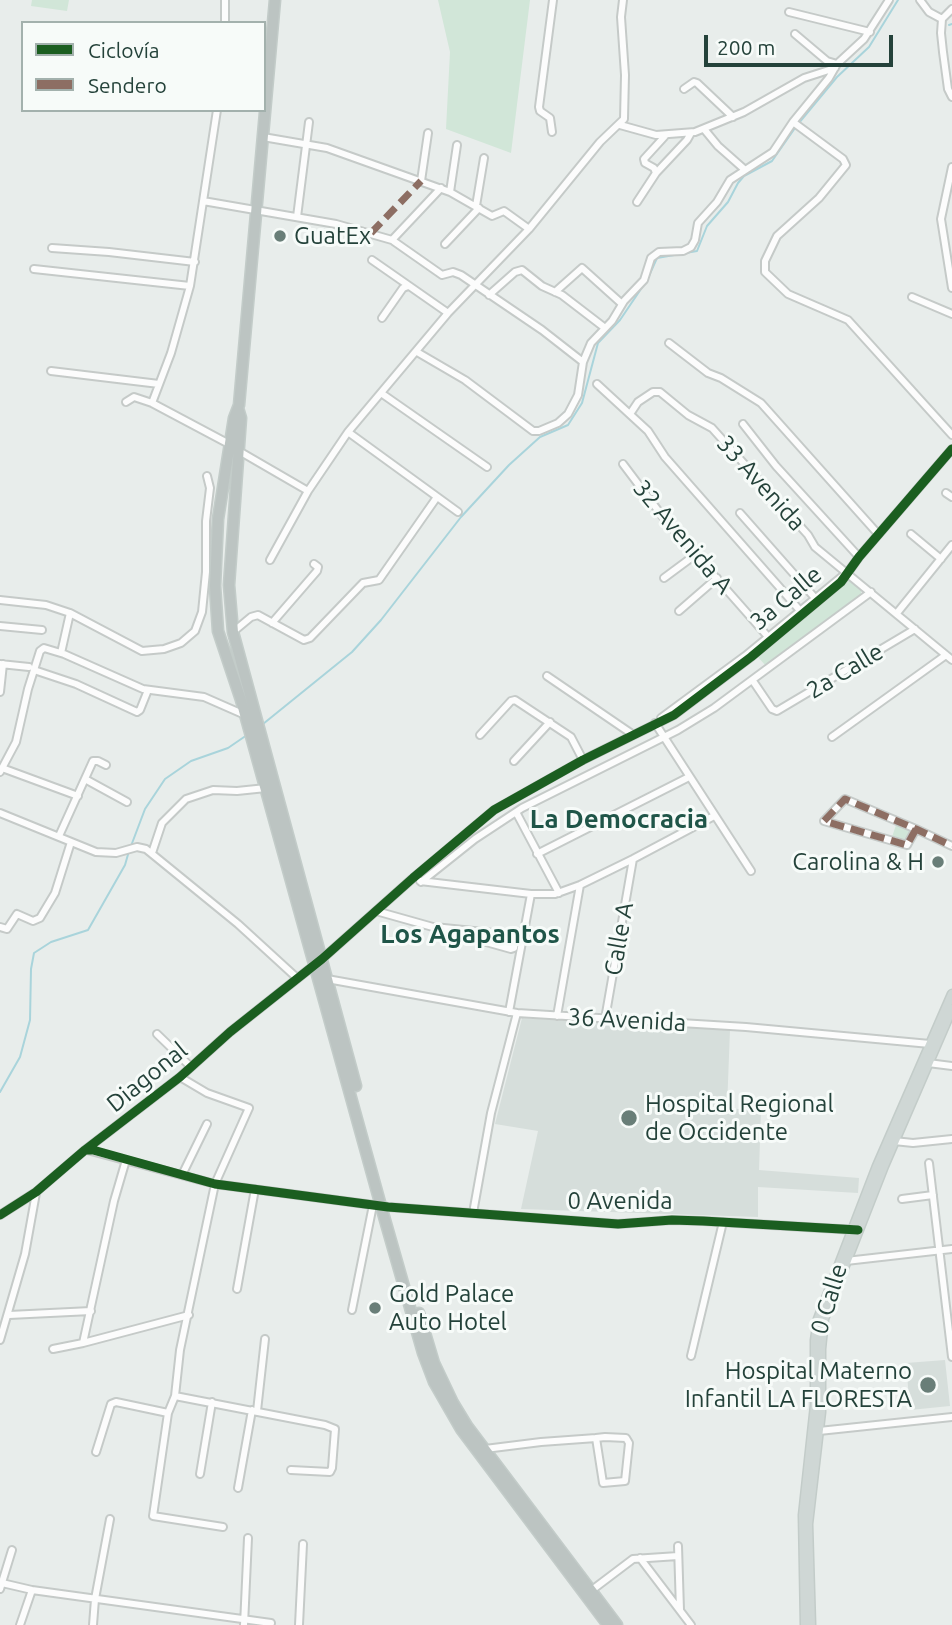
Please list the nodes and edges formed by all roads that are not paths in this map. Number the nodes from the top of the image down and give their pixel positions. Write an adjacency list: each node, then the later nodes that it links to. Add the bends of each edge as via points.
1 (225, 0): 10 (street)
2 (275, 0): 18 (highway)
3 (553, 0): 26 (street, via 539,107 550,118)
4 (622, 0): 24 (street, via 625,113)
5 (889, 0): 11 (street)
6 (920, 0): 9 (street)
7 (952, 9): 9 (street)
8 (789, 12): 11 (street)
9 (942, 19): 13 (street)
10 (225, 21)
11 (870, 32): 15 (street)
12 (795, 34): 15 (street)
13 (943, 52): 14 (street); 17 (street)
14 (952, 53)
15 (836, 66): 21 (street); 23 (street)
16 (684, 89): 21 (street, via 696,82)
17 (952, 97)
18 (266, 103)
19 (217, 112): 40 (street)
20 (265, 112): 30 (highway)
21 (733, 117): 25 (street)
22 (309, 122): 31 (street)
23 (796, 124): 35 (street, via 773,152); 76 (street, via 846,165 819,198 777,236 765,272 788,294 848,320)
24 (620, 125): 29 (street); 45 (street, via 600,142)
25 (704, 129): 28 (street); 35 (street)
26 (552, 132)
27 (428, 133): 37 (street)
28 (691, 133): 29 (street); 36 (street)
29 (665, 136): 36 (street, via 644,159)
30 (263, 137): 31 (street); 43 (highway)
31 (307, 143): 37 (street); 44 (street)
32 (457, 145): 39 (street)
33 (484, 158): 42 (street)
34 (952, 167): 55 (street, via 941,219)
35 (744, 169): 59 (street, via 730,180 698,223 691,247 655,254 644,280)
36 (656, 173): 41 (street)
37 (421, 181): 38 (street)
38 (441, 188): 39 (street); 46 (street)
39 (450, 192): 42 (street)
40 (203, 201): 43 (street); 50 (street)
41 (637, 202)
42 (477, 207): 45 (street, via 492,216 504,211); 47 (street)
43 (256, 209): 44 (street); 77 (highway, via 234,418)
44 (297, 216): 46 (street)
45 (529, 229): 52 (street)
46 (392, 240): 52 (street, via 442,275 458,273)
47 (445, 244)
48 (52, 248): 50 (street)
49 (372, 260): 54 (street)
50 (195, 262): 53 (street)
51 (34, 269): 53 (street)
52 (474, 285): 57 (street); 60 (street)
53 (190, 286): 68 (street)
54 (408, 286): 60 (street); 62 (street)
55 (952, 288)
56 (555, 292): 57 (street, via 519,270); 59 (street, via 582,268); 63 (street)
57 (489, 295): 66 (street)
58 (912, 297): 61 (street)
59 (622, 304): 63 (street)
60 (448, 313): 65 (street)
61 (952, 314)
62 (382, 318)
63 (605, 328): 66 (street, via 592,341)
64 (669, 343): 88 (street, via 708,373 761,403)
65 (417, 352): 66 (street, via 465,380 534,431 555,425 568,414 579,390); 70 (street)
66 (583, 362)
67 (51, 371): 68 (street)
68 (159, 384): 72 (street)
69 (597, 384): 73 (street)
70 (381, 393): 75 (street); 80 (street)
71 (126, 402): 72 (street, via 134,397)
72 (152, 403): 77 (street)
73 (630, 414): 96 (street, 33 Avenida, via 638,402 660,392 712,428 815,547); 104 (street)
74 (743, 424): 92 (street)
75 (348, 432): 84 (street); 85 (street)
76 (952, 435)
77 (235, 448): 82 (highway); 84 (street); 110 (highway, via 229,585)
78 (952, 449): 88 (street)
79 (624, 464): 91 (street, 32 Avenida A)
80 (487, 467)
81 (207, 476): 83 (street)
82 (223, 486): 83 (street); 120 (highway, via 216,610 220,640)
83 (210, 488): 103 (street, via 202,612 189,638 164,649 142,650)
84 (308, 491): 94 (street)
85 (437, 497): 86 (street); 106 (street, via 379,580 363,583 310,638 304,640)
86 (458, 512)
87 (740, 513): 100 (street)
88 (878, 534): 92 (street)
89 (911, 534): 93 (street)
90 (952, 545): 93 (street)
91 (695, 555): 97 (street); 98 (street, 32 Avenida A)
92 (859, 557): 96 (street)
93 (941, 559): 105 (street)
94 (270, 560)
95 (314, 564): 106 (street, via 317,571)
96 (846, 573): 99 (street, 33 Avenida); 100 (street, 3a Calle); 104 (street, 3a Calle)
97 (664, 578)
98 (717, 578): 102 (street); 111 (street, 32 Avenida A)
99 (871, 592): 105 (street, 33 Avenida); 117 (street, 3a Calle)
100 (815, 598): 104 (street, 3a Calle)
101 (0, 600): 103 (street)
102 (679, 611)
103 (70, 613): 112 (street)
104 (802, 613): 111 (street, 3a Calle)
105 (897, 613): 108 (street, 33 Avenida)
106 (272, 623): 110 (street, via 256,615)
107 (0, 626): 109 (street)
108 (915, 629): 113 (street, 33 Avenida); 117 (street, 2a Calle, via 775,711)
109 (41, 630)
110 (233, 632): 123 (highway)
111 (770, 639): 122 (street, 3a Calle)
112 (61, 653): 115 (street, via 42,648); 118 (street)
113 (949, 657): 127 (street)
114 (1, 664): 115 (street); 119 (street)
115 (31, 668): 118 (street, via 137,712); 131 (street, via 16,742)
116 (547, 676): 124 (street)
117 (753, 681): 126 (street, 3a Calle)
118 (148, 690): 120 (street, via 204,696)
119 (0, 692)
120 (245, 715): 123 (highway)
121 (550, 722): 125 (street, via 513,700); 128 (street, via 571,737); 129 (street)
122 (655, 723): 124 (street, 3a Calle); 126 (street)
123 (253, 729): 134 (highway); 156 (highway)
124 (632, 734): 128 (street, 3a Calle)
125 (480, 735)
126 (662, 737): 132 (street); 137 (street, 3a Calle)
127 (832, 737)
128 (583, 760): 148 (street, 3a Calle, via 507,801)
129 (514, 761)
130 (106, 765): 133 (street, via 94,761)
131 (1, 770): 135 (street)
132 (689, 777): 139 (street); 145 (street)
133 (85, 779): 135 (street); 136 (street)
134 (265, 788): 144 (street, via 213,790 186,799 162,823); 156 (highway)
135 (78, 796): 141 (street)
136 (127, 802)
137 (516, 812): 145 (street); 149 (street, 3a Calle)
138 (0, 813): 141 (street)
139 (714, 816): 146 (street); 147 (street)
140 (916, 829): 140 (street, via 844,799 824,821 908,845); 143 (street)
141 (58, 836): 142 (street)
142 (71, 842): 144 (street, via 96,852 137,847); 154 (street, via 55,893 40,918 33,921 17,914 7,929)
143 (952, 846)
144 (152, 853): 157 (street)
145 (537, 853): 151 (street)
146 (633, 859): 150 (street); 163 (street, Calle A)
147 (751, 871)
148 (413, 878): 149 (street); 153 (street, 3a Calle)
149 (421, 882): 152 (street)
150 (580, 885): 151 (street); 162 (street)
151 (559, 893): 152 (street)
152 (531, 894): 161 (street)
153 (376, 911): 155 (street); 156 (street, 3a Calle)
154 (0, 927)
155 (434, 927): 155 (street, via 511,949 516,938 513,935)
156 (319, 962): 157 (street, Diagonal); 158 (highway); 182 (highway)
157 (297, 978): 168 (street, Diagonal)
158 (327, 979): 161 (street, 36 Avenida); 182 (highway)
159 (952, 994): 165 (main road, 0 Calle)
160 (952, 1009): 166 (main road, 0 Calle)
161 (513, 1013): 162 (street, 36 Avenida); 183 (street)
162 (557, 1016): 163 (street, 36 Avenida)
163 (605, 1018): 165 (street, 36 Avenida)
164 (157, 1034): 168 (street)
165 (930, 1044): 186 (main road, 0 Calle, via 877,1166)
166 (928, 1063): 167 (street); 172 (main road, 0 Calle)
167 (952, 1066)
168 (191, 1067): 169 (street, Diagonal)
169 (180, 1077): 173 (street, Diagonal); 177 (street, via 207,1093 250,1108)
170 (207, 1124): 176 (street)
171 (952, 1139): 172 (street)
172 (894, 1141): 186 (main road, 0 Calle)
173 (85, 1150): 174 (street, 0 Avenida); 179 (street, Diagonal)
174 (127, 1160): 176 (street, 0 Avenida); 192 (street)
175 (929, 1163): 180 (street)
176 (182, 1175): 177 (street, 0 Avenida)
177 (215, 1184): 178 (street, 0 Avenida); 194 (street)
178 (255, 1189): 182 (street, 0 Avenida); 190 (street)
179 (36, 1192): 184 (street, Diagonal); 193 (street)
180 (933, 1195): 181 (street); 188 (street)
181 (902, 1199)
182 (381, 1206): 183 (street, 0 Avenida); 191 (street); 208 (highway, via 434,1363 454,1405); 231 (highway, via 423,1353 445,1404)
183 (473, 1213): 185 (street, 0 Avenida, via 618,1224)
184 (0, 1215)
185 (723, 1222): 186 (street, 0 Avenida); 199 (street)
186 (856, 1230): 189 (main road, 0 Calle); 234 (main road, 0 Calle, via 826,1296 815,1340 815,1405 803,1515)
187 (952, 1249): 188 (street)
188 (939, 1250): 189 (street); 200 (street)
189 (846, 1261): 206 (main road, 0 Calle, via 822,1329)
190 (237, 1289)
191 (352, 1310)
192 (91, 1311): 193 (street); 197 (street)
193 (9, 1315): 196 (street)
194 (189, 1315): 197 (street); 201 (street)
195 (265, 1339): 203 (street)
196 (0, 1340)
197 (83, 1343): 198 (street)
198 (53, 1349)
199 (691, 1356)
200 (952, 1357)
201 (175, 1396): 202 (street); 204 (street)
202 (212, 1402): 203 (street); 211 (street)
203 (254, 1410): 210 (street, via 335,1429 330,1472); 212 (street)
204 (168, 1413): 209 (street, via 111,1404); 214 (street, via 153,1516)
205 (952, 1417): 206 (street)
206 (819, 1431): 235 (main road, 0 Calle, via 808,1524)
207 (596, 1438): 207 (street, via 626,1438 625,1481 603,1482); 208 (street)
208 (485, 1449): 223 (highway)
209 (96, 1452)
210 (291, 1471)
211 (200, 1474)
212 (238, 1488)
213 (110, 1519): 224 (street)
214 (223, 1527)
215 (248, 1538): 226 (street)
216 (303, 1544): 230 (street)
217 (678, 1546): 219 (street)
218 (12, 1550): 221 (street)
219 (678, 1556): 220 (street); 225 (street)
220 (640, 1558): 223 (street); 225 (street)
221 (1, 1586): 222 (street)
222 (32, 1590): 224 (street); 228 (street)
223 (592, 1590): 232 (highway)
224 (95, 1598): 226 (street); 229 (street)
225 (680, 1611): 233 (street)
226 (244, 1622): 227 (street)
227 (271, 1623)
228 (20, 1625)
229 (93, 1625)
230 (299, 1625)
231 (608, 1625)
232 (618, 1625)
233 (691, 1625)
234 (804, 1625)
235 (811, 1625)

